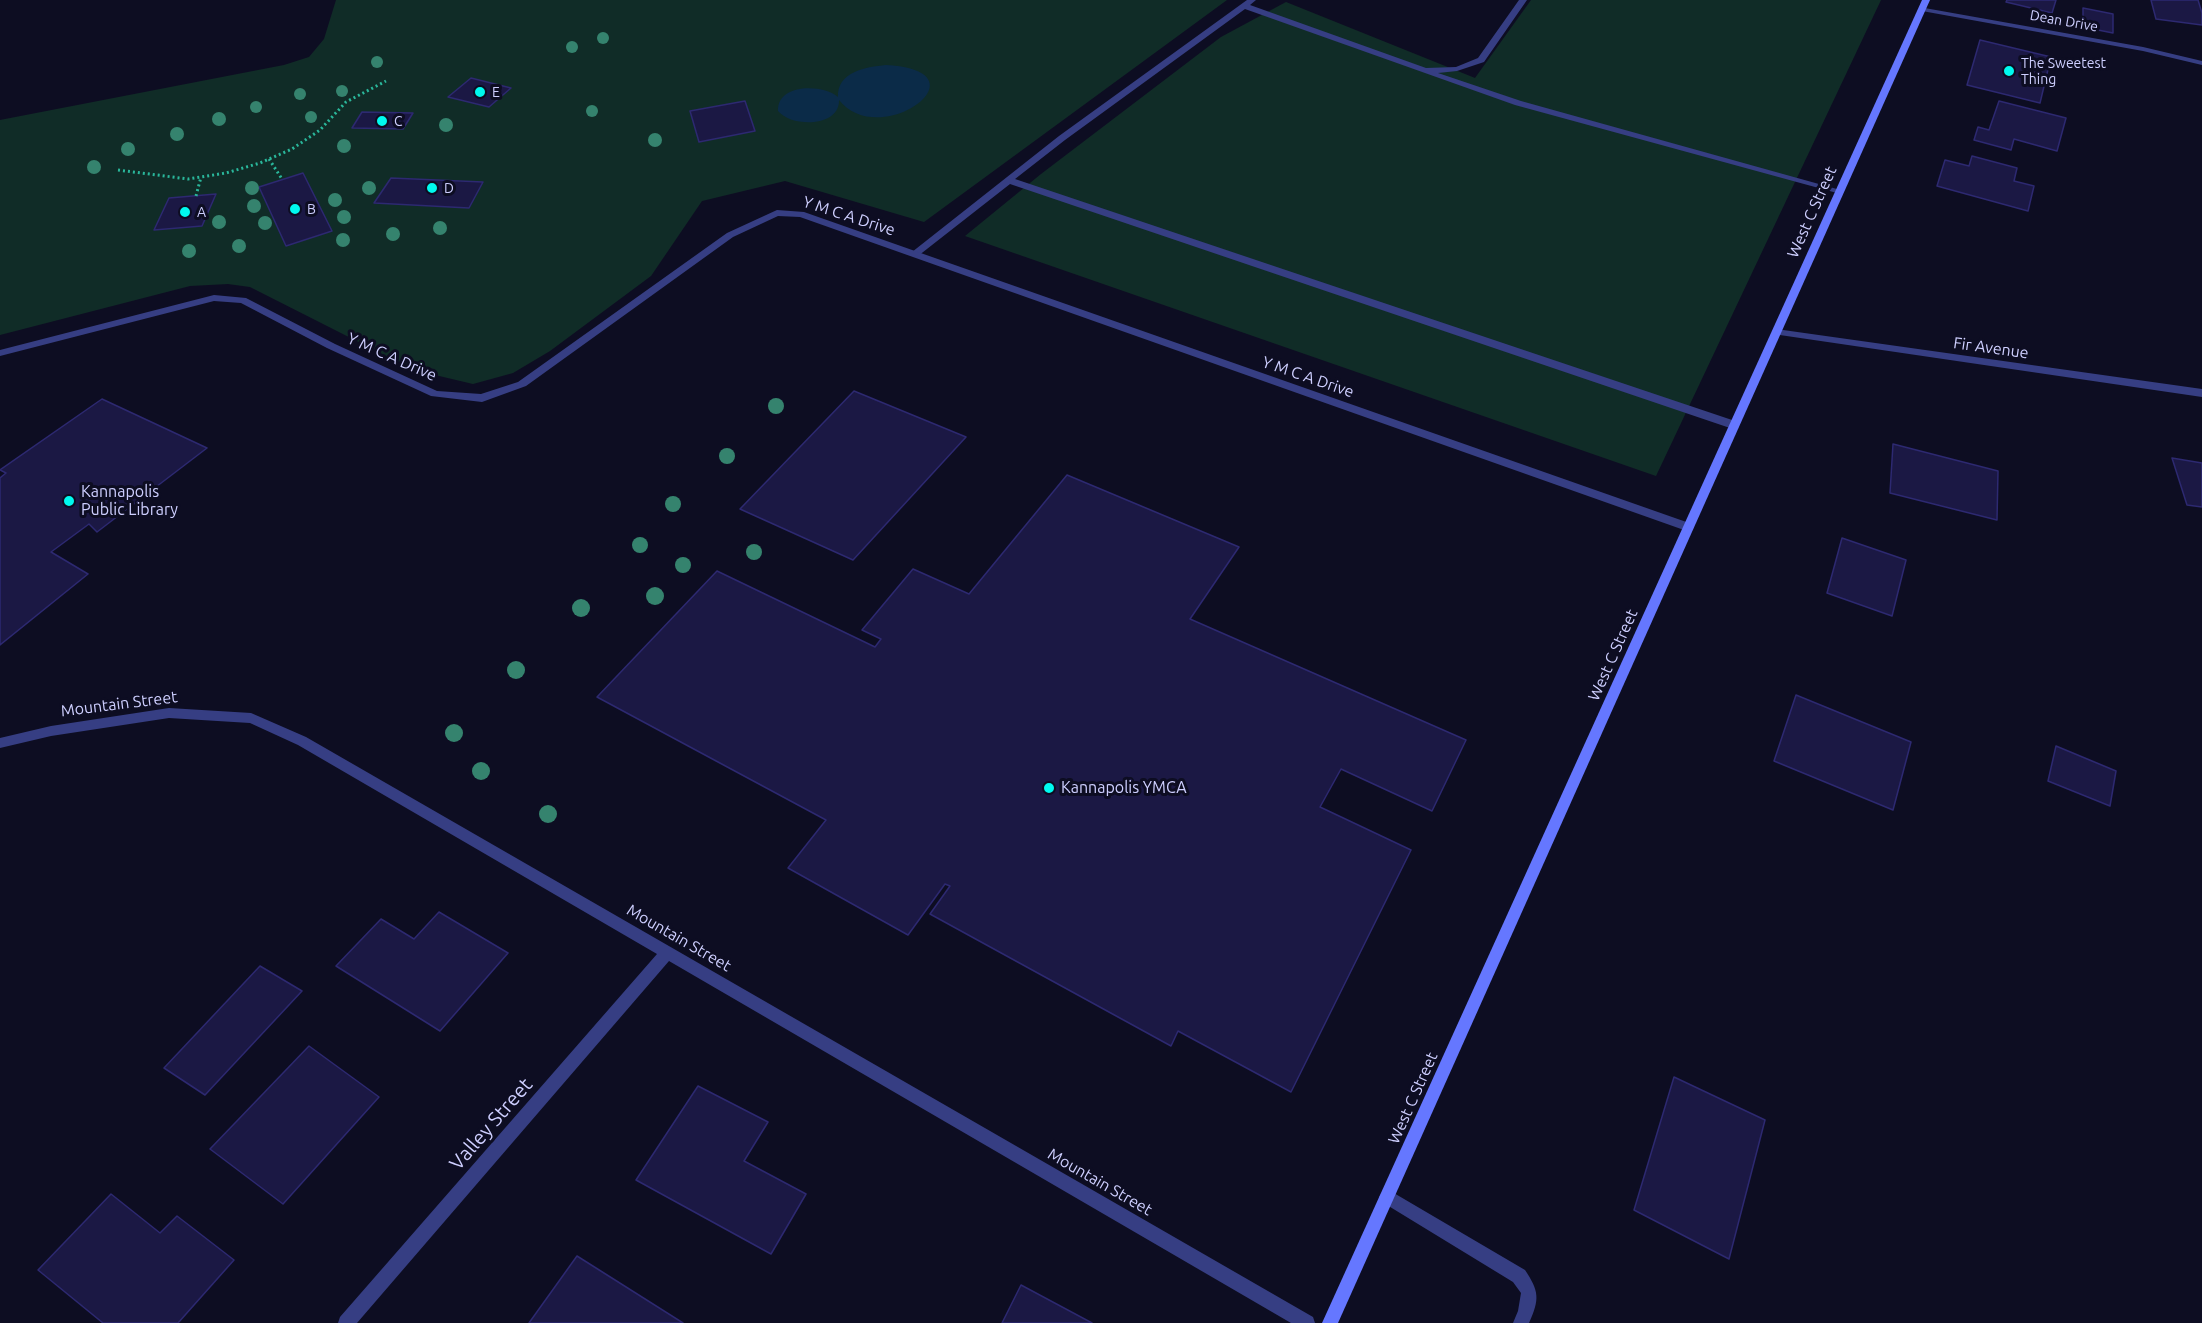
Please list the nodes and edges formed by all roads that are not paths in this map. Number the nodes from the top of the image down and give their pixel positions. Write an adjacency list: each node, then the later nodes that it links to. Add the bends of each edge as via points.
1 (1252, 0): 4 (street)
2 (1523, 0): 6 (street, via 1481,60 1457,69)
3 (1924, 5): 5 (street, Dean Drive); 8 (main road, West C Street)
4 (1244, 6): 6 (street); 7 (street)
5 (2202, 63)
6 (1425, 71): 8 (street, via 1518,103)
7 (1008, 180): 9 (street); 13 (street)
8 (1840, 191): 10 (main road, West C Street)
9 (915, 254): 11 (street, Y M C A Drive, via 801,214 777,213 730,235 522,384 482,398 435,394 243,300 214,298); 14 (street, Y M C A Drive)
10 (1776, 332): 12 (street, Fir Avenue); 13 (main road, West C Street)
11 (0, 353)
12 (2202, 393)
13 (1734, 426): 14 (main road, West C Street)
14 (1688, 527): 17 (main road, West C Street)
15 (0, 743): 16 (street, Mountain Street, via 168,713 250,718 302,741)
16 (668, 952): 18 (street, Valley Street); 19 (street, Mountain Street)
17 (1386, 1197): 20 (main road, West C Street); 21 (street, via 1519,1276 1529,1291)
18 (346, 1323)
19 (1306, 1323)
20 (1330, 1323)
21 (1521, 1323)

